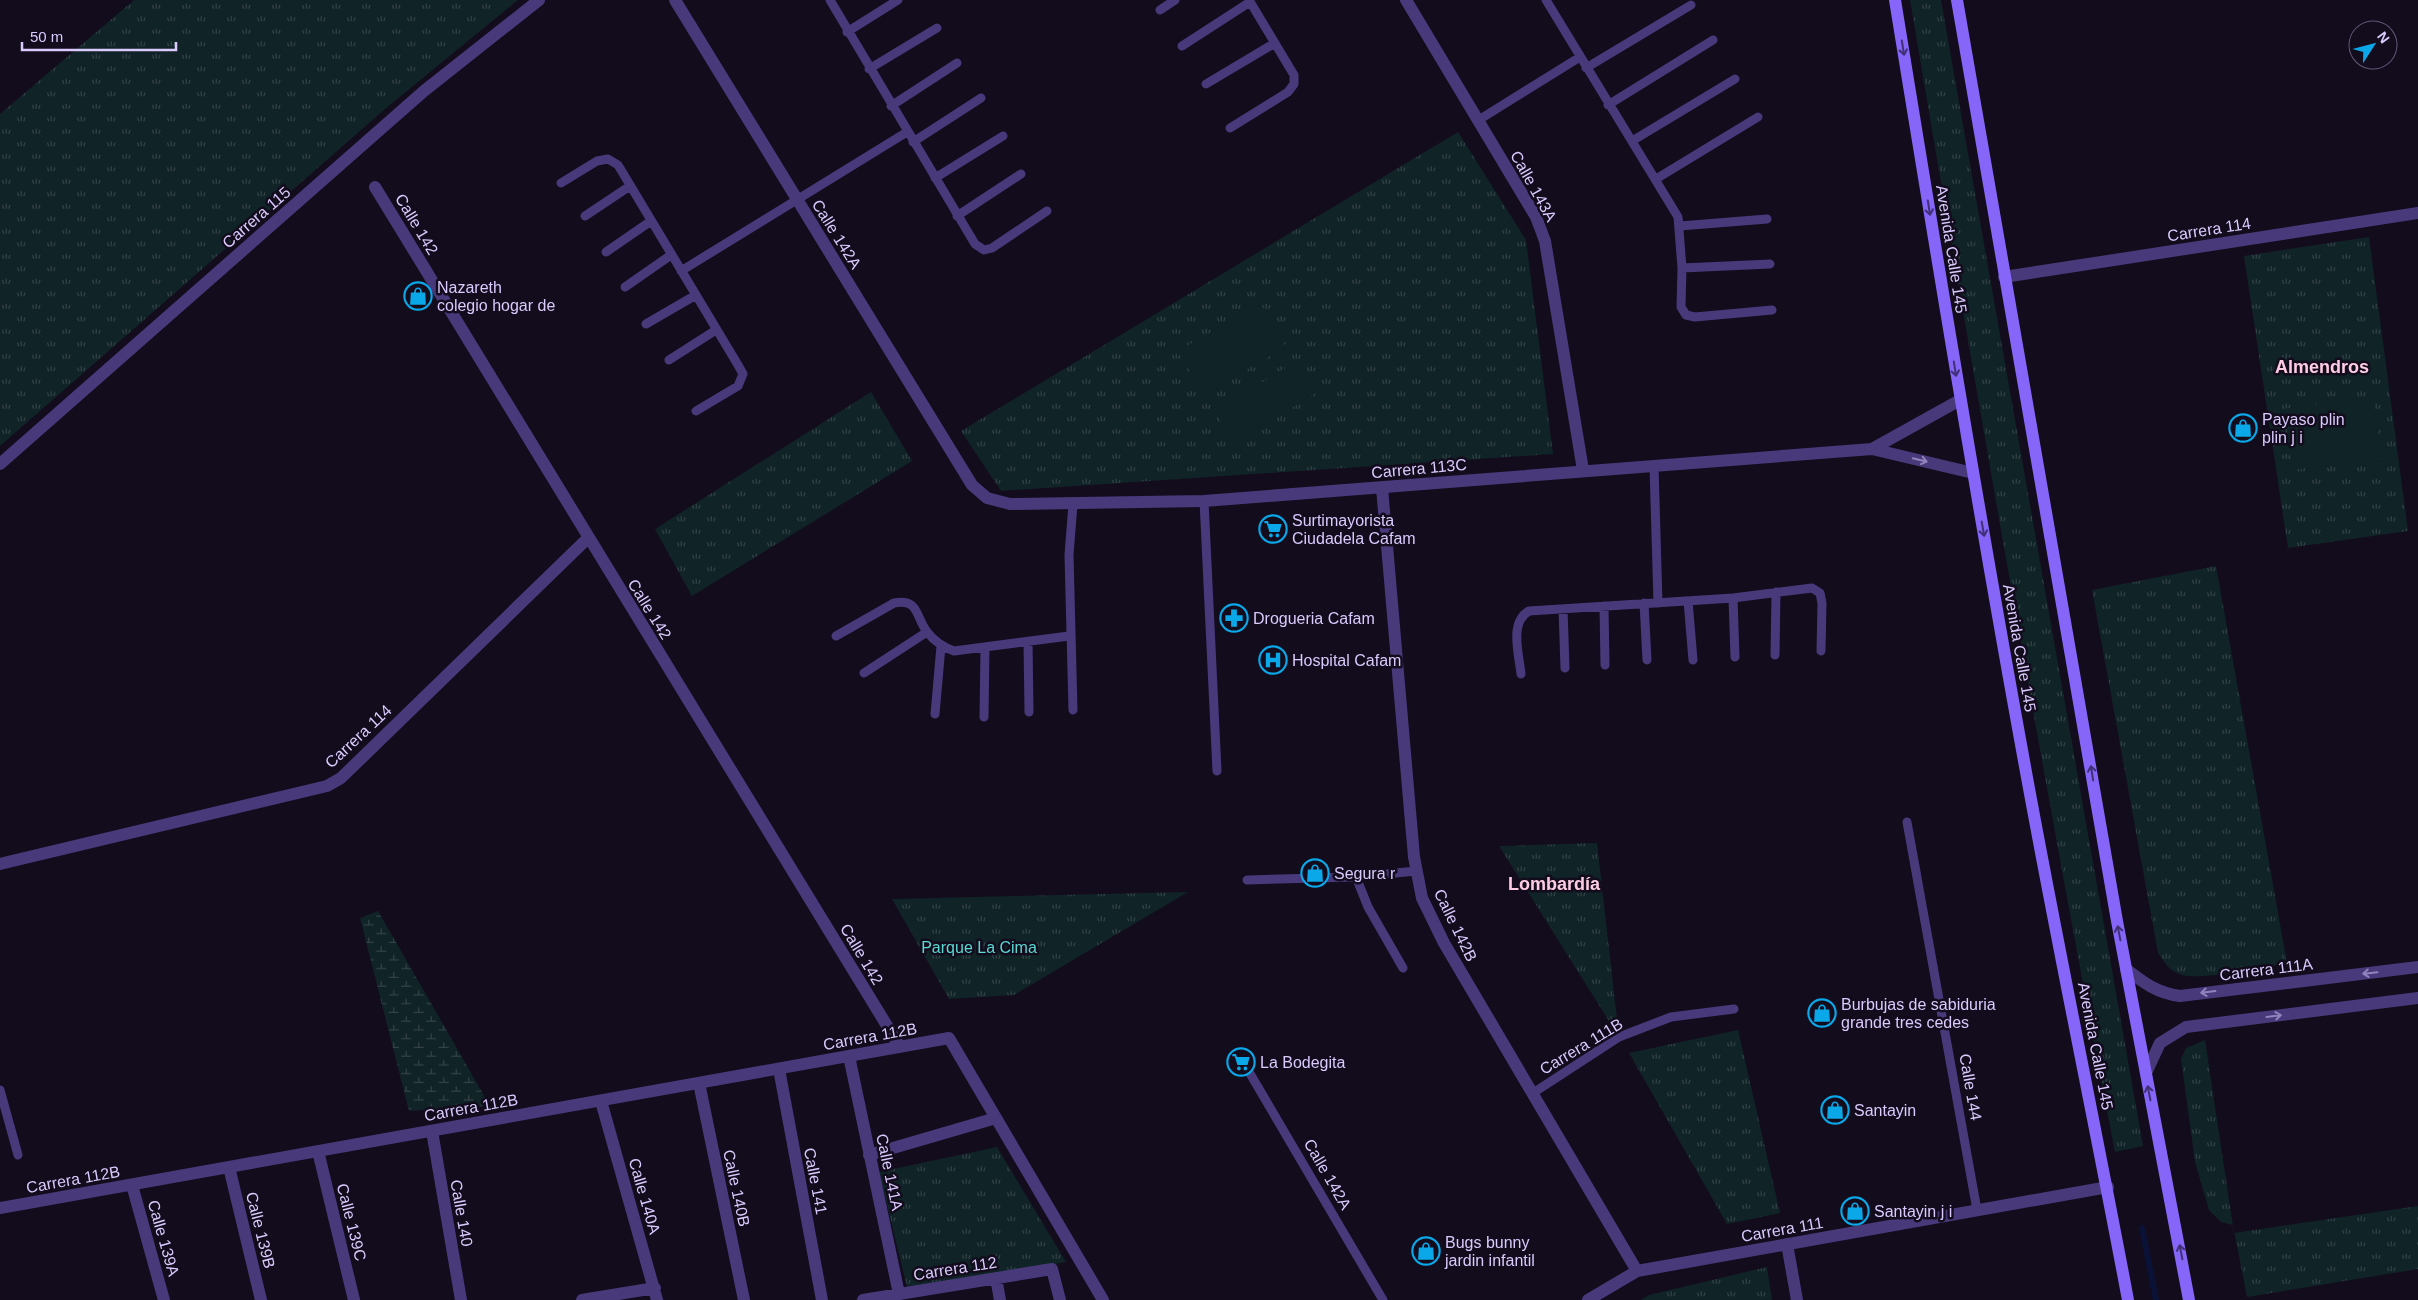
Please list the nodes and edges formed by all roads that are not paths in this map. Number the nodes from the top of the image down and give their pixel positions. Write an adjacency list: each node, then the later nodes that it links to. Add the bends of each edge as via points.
1 (538, 0): 63 (street, Carrera 115, via 424,91)
2 (675, 0): 40 (street, Calle 142A)
3 (830, 0): 14 (lane)
4 (898, 0): 14 (lane)
5 (1175, 0): 12 (lane)
6 (1406, 0): 28 (street, Calle 143A)
7 (1546, 0): 18 (lane)
8 (1895, 0): 60 (main road, Avenida Calle 145, one-way to 60)
9 (1957, 0): 53 (main road)
10 (1250, 1): 16 (lane); 17 (lane)
11 (1691, 5): 20 (lane)
12 (1160, 10)
13 (937, 28): 21 (lane)
14 (847, 32): 21 (lane)
15 (1713, 40): 25 (lane)
16 (1275, 43): 23 (lane); 29 (lane, via 1294,75 1294,84 1288,92)
17 (1182, 46)
18 (1580, 57): 20 (lane); 28 (lane)
19 (957, 63): 26 (lane)
20 (1586, 68): 25 (lane)
21 (869, 69): 26 (lane)
22 (1735, 79): 32 (lane)
23 (1206, 84)
24 (981, 98): 33 (lane)
25 (1608, 104): 32 (lane)
26 (891, 106): 30 (lane)
27 (1758, 117): 36 (lane)
28 (1477, 121): 65 (street, Calle 143A, via 1536,217 1545,242)
29 (1230, 128)
30 (907, 132): 33 (lane); 40 (lane)
31 (1003, 136): 35 (lane)
32 (1632, 141): 36 (lane)
33 (913, 142): 35 (lane)
34 (1021, 174): 44 (lane)
35 (935, 178): 44 (lane)
36 (1656, 179): 47 (lane, via 1672,203)
37 (561, 183): 38 (lane, via 597,161 608,159 618,165)
38 (630, 186): 43 (lane); 46 (lane)
39 (375, 187): 71 (street, Calle 142)
40 (797, 201): 52 (lane); 67 (street, Calle 142A)
41 (1047, 211): 44 (lane, via 992,248 984,250 975,244)
42 (2418, 213): 53 (street, Carrera 114)
43 (585, 216)
44 (958, 216)
45 (1767, 219): 47 (lane)
46 (652, 221): 48 (lane); 49 (lane)
47 (1680, 226): 51 (lane)
48 (606, 252)
49 (671, 255): 52 (lane); 54 (lane)
50 (1770, 264): 51 (lane)
51 (1682, 268): 56 (lane, via 1681,307 1686,315 1695,317)
52 (682, 271): 55 (lane)
53 (2004, 277): 106 (main road, one-way to 53)
54 (625, 287)
55 (696, 295): 57 (lane); 58 (lane)
56 (1772, 310)
57 (646, 324)
58 (716, 330): 59 (lane); 61 (lane, via 743,374 738,386)
59 (669, 360)
60 (1960, 400): 62 (street, Carrera 113C); 66 (main road, Avenida Calle 145)
61 (696, 411)
62 (1872, 449): 64 (street, Carrera 113C); 66 (street, Carrera 113C, one-way to 66)
63 (0, 464)
64 (1654, 466): 65 (street, Carrera 113C); 75 (lane)
65 (1583, 470): 68 (street, Carrera 113C)
66 (1973, 473): 125 (main road, Avenida Calle 145, one-way to 125, via 2026,775)
67 (972, 486): 70 (street, Carrera 113C, via 987,498 1010,504)
68 (1382, 488): 69 (street, Carrera 113C); 101 (street, Calle 142B)
69 (1204, 501): 70 (street, Carrera 113C); 98 (lane)
70 (1073, 504): 81 (lane)
71 (588, 538): 100 (street, Carrera 114, via 341,778 327,786); 109 (street, Calle 142)
72 (1776, 592): 73 (lane); 85 (lane, via 1812,588 1820,593); 86 (lane)
73 (1733, 598): 74 (lane); 87 (lane)
74 (1688, 600): 75 (lane); 89 (lane)
75 (1658, 603): 76 (lane)
76 (1644, 604): 77 (lane); 88 (lane)
77 (1604, 606): 78 (lane); 90 (lane)
78 (1562, 609): 91 (lane); 93 (lane, via 1529,611 1521,616 1517,624)
79 (927, 632): 80 (lane, via 912,605 904,601 894,603); 83 (lane); 92 (lane)
80 (836, 636)
81 (1069, 636): 82 (lane); 94 (lane)
82 (1028, 642): 84 (lane); 95 (lane)
83 (941, 646): 84 (lane, via 954,651); 96 (lane)
84 (985, 647): 97 (lane)
85 (1821, 651)
86 (1775, 655)
87 (1735, 657)
88 (1647, 660)
89 (1693, 660)
90 (1605, 665)
91 (1565, 668)
92 (864, 673)
93 (1521, 674)
94 (1073, 710)
95 (1029, 712)
96 (936, 714)
97 (984, 717)
98 (1217, 771)
99 (1907, 822): 127 (lane, Calle 144)
100 (0, 864)
101 (1416, 871): 102 (lane); 116 (street, Calle 142B, via 1422,898 1444,944)
102 (1356, 877): 103 (lane); 105 (lane, via 1368,906)
103 (1247, 880)
104 (2418, 967): 106 (street, Carrera 111A, one-way to 106, via 2180,996 2150,988)
105 (1403, 968)
106 (2126, 970): 113 (main road)
107 (2418, 998): 113 (street, one-way to 107, via 2160,1042 2186,1026)
108 (1734, 1009): 116 (lane, Carrera 111B, via 1671,1018 1620,1037)
109 (900, 1047): 110 (street, Carrera 112B); 118 (street, Carrera 112B, via 949,1038)
110 (849, 1056): 112 (street, Carrera 112B); 122 (street, Calle 141A)
111 (1245, 1065): 145 (lane, Calle 142A)
112 (779, 1069): 114 (street, Carrera 112B); 140 (street, Calle 141)
113 (2146, 1074): 149 (main road, one-way to 113)
114 (699, 1083): 117 (street, Carrera 112B); 139 (street, Calle 140B)
115 (0, 1090): 121 (lane)
116 (1533, 1093): 129 (street, Calle 142B)
117 (601, 1101): 119 (street, Carrera 112B); 131 (street, Calle 140A)
118 (996, 1118): 122 (street); 144 (street)
119 (432, 1131): 120 (street, Carrera 112B); 137 (street, Calle 140)
120 (318, 1151): 123 (street, Carrera 112B); 136 (street, Calle 139C)
121 (18, 1155)
122 (869, 1155): 132 (street, Calle 141A)
123 (229, 1168): 124 (street, Carrera 112B); 135 (street, Calle 139B)
124 (132, 1184): 126 (street, Carrera 112B); 134 (street, Calle 139A)
125 (2108, 1187): 127 (street, Carrera 111); 148 (main road, Avenida Calle 145)
126 (0, 1208)
127 (1977, 1210): 128 (street, Carrera 111)
128 (1787, 1244): 129 (street, Carrera 111); 147 (street)
129 (1637, 1271): 146 (street, Carrera 111)
130 (996, 1278): 133 (street, Carrera 112); 142 (street); 143 (street, Carrera 112, via 1052,1269)
131 (656, 1294): 138 (street)
132 (899, 1294): 133 (street, Carrera 112); 141 (street, Carrera 112)
133 (916, 1296)
134 (164, 1300)
135 (261, 1300)
136 (354, 1300)
137 (461, 1300)
138 (582, 1300)
139 (744, 1300)
140 (822, 1300)
141 (863, 1300)
142 (1000, 1300)
143 (1060, 1300)
144 (1103, 1300)
145 (1383, 1300)
146 (1588, 1300)
147 (1797, 1300)
148 (2128, 1300)
149 (2189, 1300)

